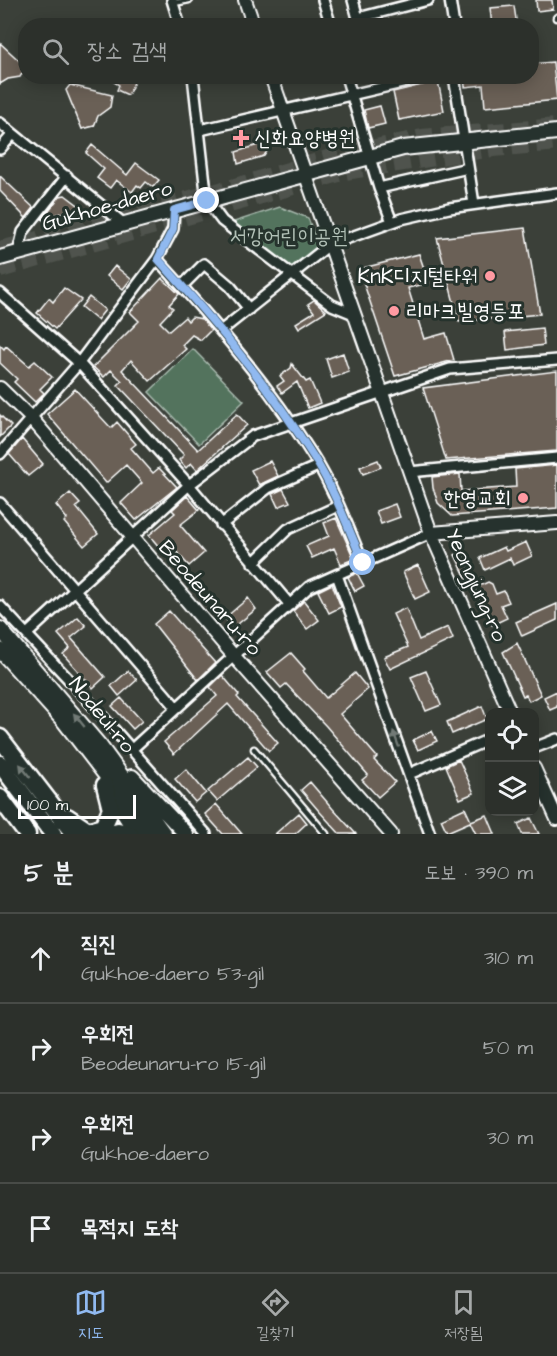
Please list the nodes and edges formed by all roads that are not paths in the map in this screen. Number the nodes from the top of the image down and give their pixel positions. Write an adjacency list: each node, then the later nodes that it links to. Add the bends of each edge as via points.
1 (189, 0): 7 (lane)
2 (245, 0): 9 (main road)
3 (323, 0): 10 (street)
4 (353, 0): 11 (street)
5 (428, 0): 12 (street)
6 (450, 0): 13 (street)
7 (172, 2): 8 (street)
8 (177, 18)
9 (251, 18)
10 (329, 18)
11 (358, 18)
12 (372, 18)
13 (453, 18)
14 (194, 84): 24 (street)
15 (274, 84): 22 (main road, Yeongjung-ro)
16 (349, 84): 21 (street)
17 (380, 84): 20 (street)
18 (398, 84): 20 (street)
19 (455, 84): 27 (street)
20 (381, 88): 21 (street)
21 (352, 94): 22 (street); 29 (street)
22 (283, 111): 24 (street); 31 (main road, Yeongjung-ro)
23 (0, 123): 26 (street)
24 (200, 130): 35 (street)
25 (557, 132): 27 (main road, Gukhoe-daero)
26 (13, 134): 28 (street); 32 (street)
27 (463, 140): 29 (main road, Gukhoe-daero); 30 (street)
28 (0, 149)
29 (370, 157): 31 (main road, Gukhoe-daero); 33 (street)
30 (468, 168): 33 (street); 36 (street)
31 (304, 173): 35 (main road, Gukhoe-daero); 40 (main road, Yeongjung-ro)
32 (67, 176): 39 (street); 41 (street, Gukhoe-daero, via 23,232)
33 (379, 188): 38 (street)
34 (557, 193): 36 (street)
35 (207, 201): 37 (main road, Gukhoe-daero); 44 (street, via 222,221)
36 (474, 204): 38 (street)
37 (174, 210): 39 (main road, Gukhoe-daero); 43 (street, via 173,229)
38 (393, 222): 40 (street)
39 (124, 224): 41 (main road, Gukhoe-daero)
40 (329, 245): 44 (street); 48 (main road, Yeongjung-ro)
41 (18, 253): 42 (main road, Gukhoe-daero)
42 (0, 258)
43 (158, 259): 45 (street); 51 (street)
44 (291, 274): 47 (street); 48 (street, via 332,305)
45 (182, 286): 47 (street, via 204,264); 49 (street)
46 (0, 293): 51 (street)
47 (249, 309): 49 (street)
48 (354, 314): 53 (main road, Yeongjung-ro)
49 (222, 330): 55 (street)
50 (557, 360): 53 (street, via 450,369)
51 (79, 363): 54 (street); 60 (street)
52 (0, 388): 54 (main road, Beodeunaru-ro)
53 (381, 393): 55 (street); 59 (main road, Yeongjung-ro)
54 (32, 419): 56 (street); 66 (main road, Beodeunaru-ro)
55 (291, 423): 58 (street); 60 (street, via 253,436)
56 (0, 454)
57 (557, 458): 59 (street)
58 (318, 466): 62 (street); 64 (street, via 268,488)
59 (410, 472): 65 (main road, Yeongjung-ro)
60 (189, 486): 64 (street); 66 (street)
61 (0, 503): 70 (street)
62 (338, 506): 67 (street, via 288,529); 68 (street)
63 (557, 523): 65 (main road)
64 (221, 525): 67 (street)
65 (431, 533): 68 (street); 80 (main road, Yeongjung-ro)
66 (132, 537): 70 (street); 78 (main road, Beodeunaru-ro)
67 (254, 563): 71 (street)
68 (363, 563): 69 (street)
69 (337, 575): 71 (street, via 309,587); 89 (street, one-way to 69)
70 (75, 592): 75 (street); 79 (street)
71 (290, 605): 78 (street)
72 (0, 606): 75 (street)
73 (0, 620): 76 (main road)
74 (0, 628): 76 (main road, Nodeul-ro)
75 (27, 634): 86 (street)
76 (14, 644): 85 (main road, Nodeul-ro, one-way to 76)
77 (1, 651): 85 (main road, Nodeul-ro)
78 (235, 657): 79 (street); 106 (main road, Beodeunaru-ro)
79 (176, 707): 86 (street)
80 (508, 708)
81 (0, 738): 93 (highway, one-way to 81)
82 (557, 739): 84 (street)
83 (485, 741): 89 (street)
84 (539, 746)
85 (93, 749): 91 (main road); 101 (main road, Nodeul-ro); 102 (main road, Nodeul-ro); 103 (main road)
86 (132, 749): 104 (street)
87 (254, 749): 105 (lane)
88 (0, 764): 96 (highway)
89 (409, 774): 107 (street)
90 (539, 779): 94 (main road)
91 (105, 785): 93 (highway, via 111,809 103,827 80,828); 100 (main road)
92 (0, 798): 95 (highway)
93 (52, 805): 97 (highway)
94 (557, 819)
95 (27, 834)
96 (53, 834)
97 (74, 834)
98 (112, 834): 99 (highway)
99 (130, 834)
100 (137, 834)
101 (151, 834)
102 (164, 834)
103 (186, 834)
104 (206, 834)
105 (326, 834)
106 (391, 834)
107 (430, 834)

